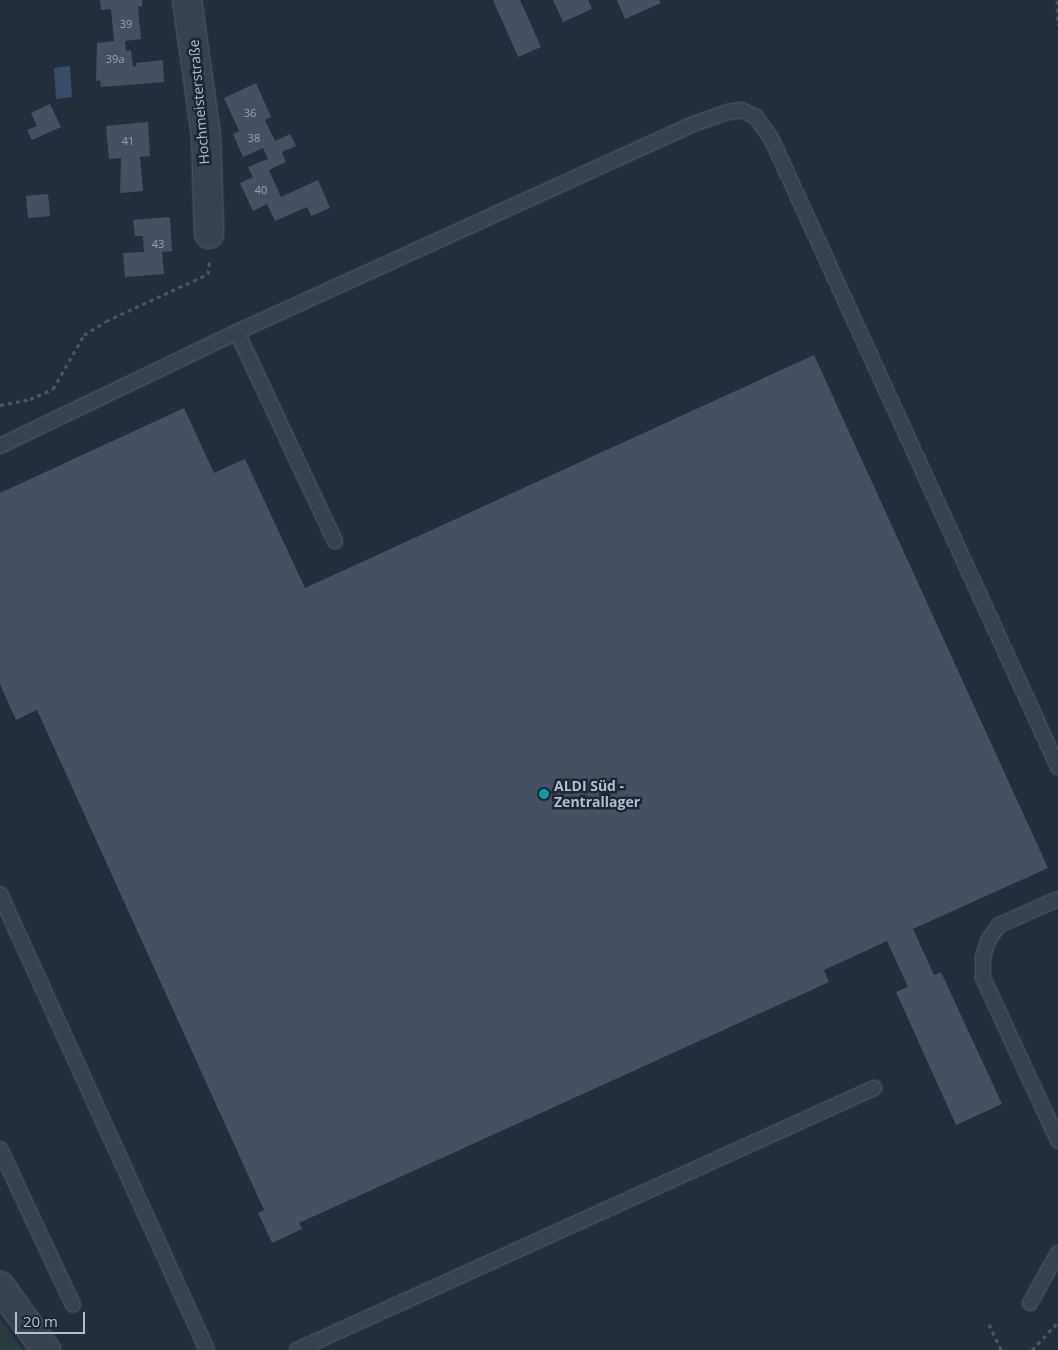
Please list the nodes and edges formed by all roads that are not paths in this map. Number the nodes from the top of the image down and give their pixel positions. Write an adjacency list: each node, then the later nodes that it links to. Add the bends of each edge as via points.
1 (186, 0): 2 (street, Hochmeisterstraße, via 206,136)
2 (209, 234)
3 (237, 332): 4 (lane); 5 (lane); 6 (lane, via 709,117 741,110 756,118 772,140)
4 (0, 446)
5 (334, 541)
6 (1058, 767)
7 (0, 894): 17 (lane)
8 (1058, 899): 10 (lane, via 999,925 988,941 983,964 983,978)
9 (874, 1088): 18 (lane)
10 (1058, 1140)
11 (0, 1149): 15 (lane)
12 (1058, 1253): 14 (lane)
13 (0, 1286): 16 (street)
14 (1030, 1303)
15 (73, 1305)
16 (46, 1350)
17 (206, 1350)
18 (297, 1350)

